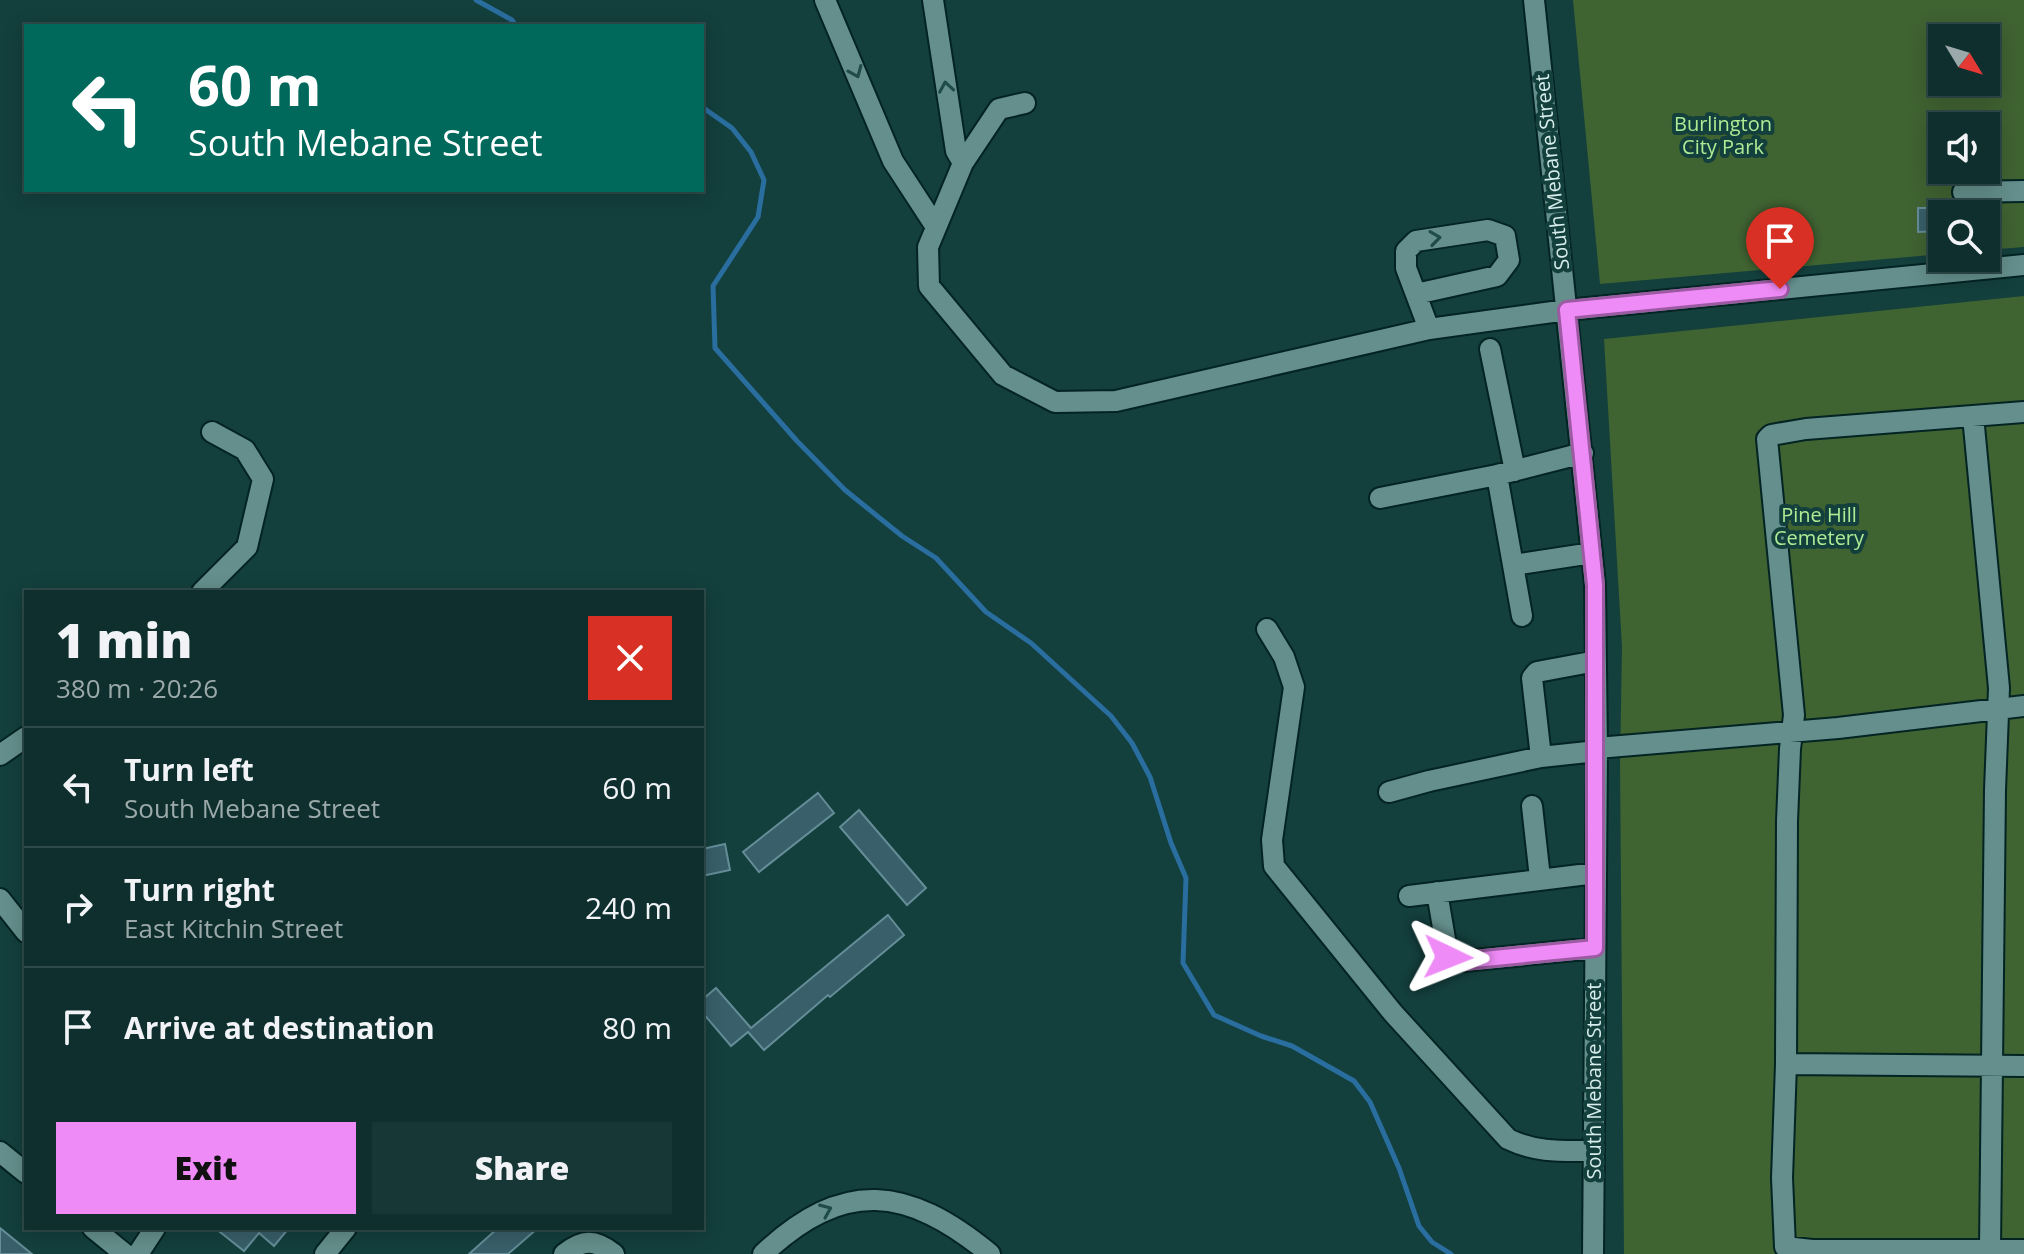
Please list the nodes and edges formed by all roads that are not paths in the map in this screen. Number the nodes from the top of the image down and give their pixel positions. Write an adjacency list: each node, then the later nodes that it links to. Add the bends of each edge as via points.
1 (825, 0): 8 (street, one-way to 8, via 893,161)
2 (933, 0): 5 (street, one-way to 2, via 956,151)
3 (1534, 0): 11 (street, South Mebane Street)
4 (1025, 103): 5 (street, via 999,109)
5 (963, 163): 8 (street)
6 (2024, 191): 7 (street)
7 (1963, 192)
8 (936, 227): 12 (street, via 928,247 929,286 1003,375 1055,402 1116,401)
9 (2024, 265): 11 (street)
10 (1416, 294): 10 (street, one-way to 10, via 1406,268 1406,251 1416,241 1488,230 1505,236 1509,260 1497,276); 12 (street)
11 (1567, 310): 12 (street); 17 (street, South Mebane Street)
12 (1429, 329)
13 (1490, 349): 18 (street)
14 (2024, 412): 15 (street)
15 (1973, 416): 27 (street); 28 (street, via 1806,429 1767,439)
16 (212, 432): 22 (street, via 245,450 263,479 247,547)
17 (1583, 453): 18 (street); 20 (street, South Mebane Street)
18 (1506, 473): 19 (street); 21 (street)
19 (1380, 498)
20 (1592, 553): 21 (street); 25 (street, South Mebane Street)
21 (1513, 565): 23 (street)
22 (204, 590)
23 (1522, 616)
24 (1267, 629): 45 (street, via 1294,687 1272,840 1274,866 1393,1013 1508,1139 1528,1149)
25 (1596, 661): 30 (street, South Mebane Street); 32 (street, via 1537,672 1532,678)
26 (2024, 706): 27 (street)
27 (1997, 708): 28 (street); 44 (street)
28 (1794, 730): 30 (street); 42 (street, via 1787,821)
29 (24, 738): 31 (street)
30 (1597, 750): 32 (street); 35 (street, South Mebane Street)
31 (0, 755)
32 (1541, 757): 33 (street)
33 (1389, 792)
34 (1532, 806): 36 (street)
35 (1596, 873): 36 (street); 41 (street, South Mebane Street)
36 (1540, 878): 37 (street)
37 (1437, 892): 38 (street); 41 (street, via 1448,957 1464,961)
38 (1409, 896)
39 (0, 899): 40 (street)
40 (24, 929)
41 (1595, 948): 45 (street, South Mebane Street)
42 (1786, 1064): 44 (street); 51 (street, via 1785,1247)
43 (2024, 1066): 44 (street)
44 (1991, 1067): 51 (street)
45 (1594, 1151): 60 (street, South Mebane Street)
46 (0, 1152): 47 (street)
47 (24, 1171)
48 (95, 1230): 53 (street)
49 (154, 1230): 54 (street)
50 (344, 1230): 55 (street)
51 (1990, 1249): 52 (street)
52 (2024, 1250)
53 (125, 1254)
54 (138, 1254)
55 (325, 1254)
56 (564, 1254): 57 (street, via 593,1241)
57 (614, 1254)
58 (763, 1254): 59 (street, one-way to 59, via 815,1214 847,1201 881,1199 915,1207 949,1224)
59 (990, 1254)
60 (1593, 1254)

